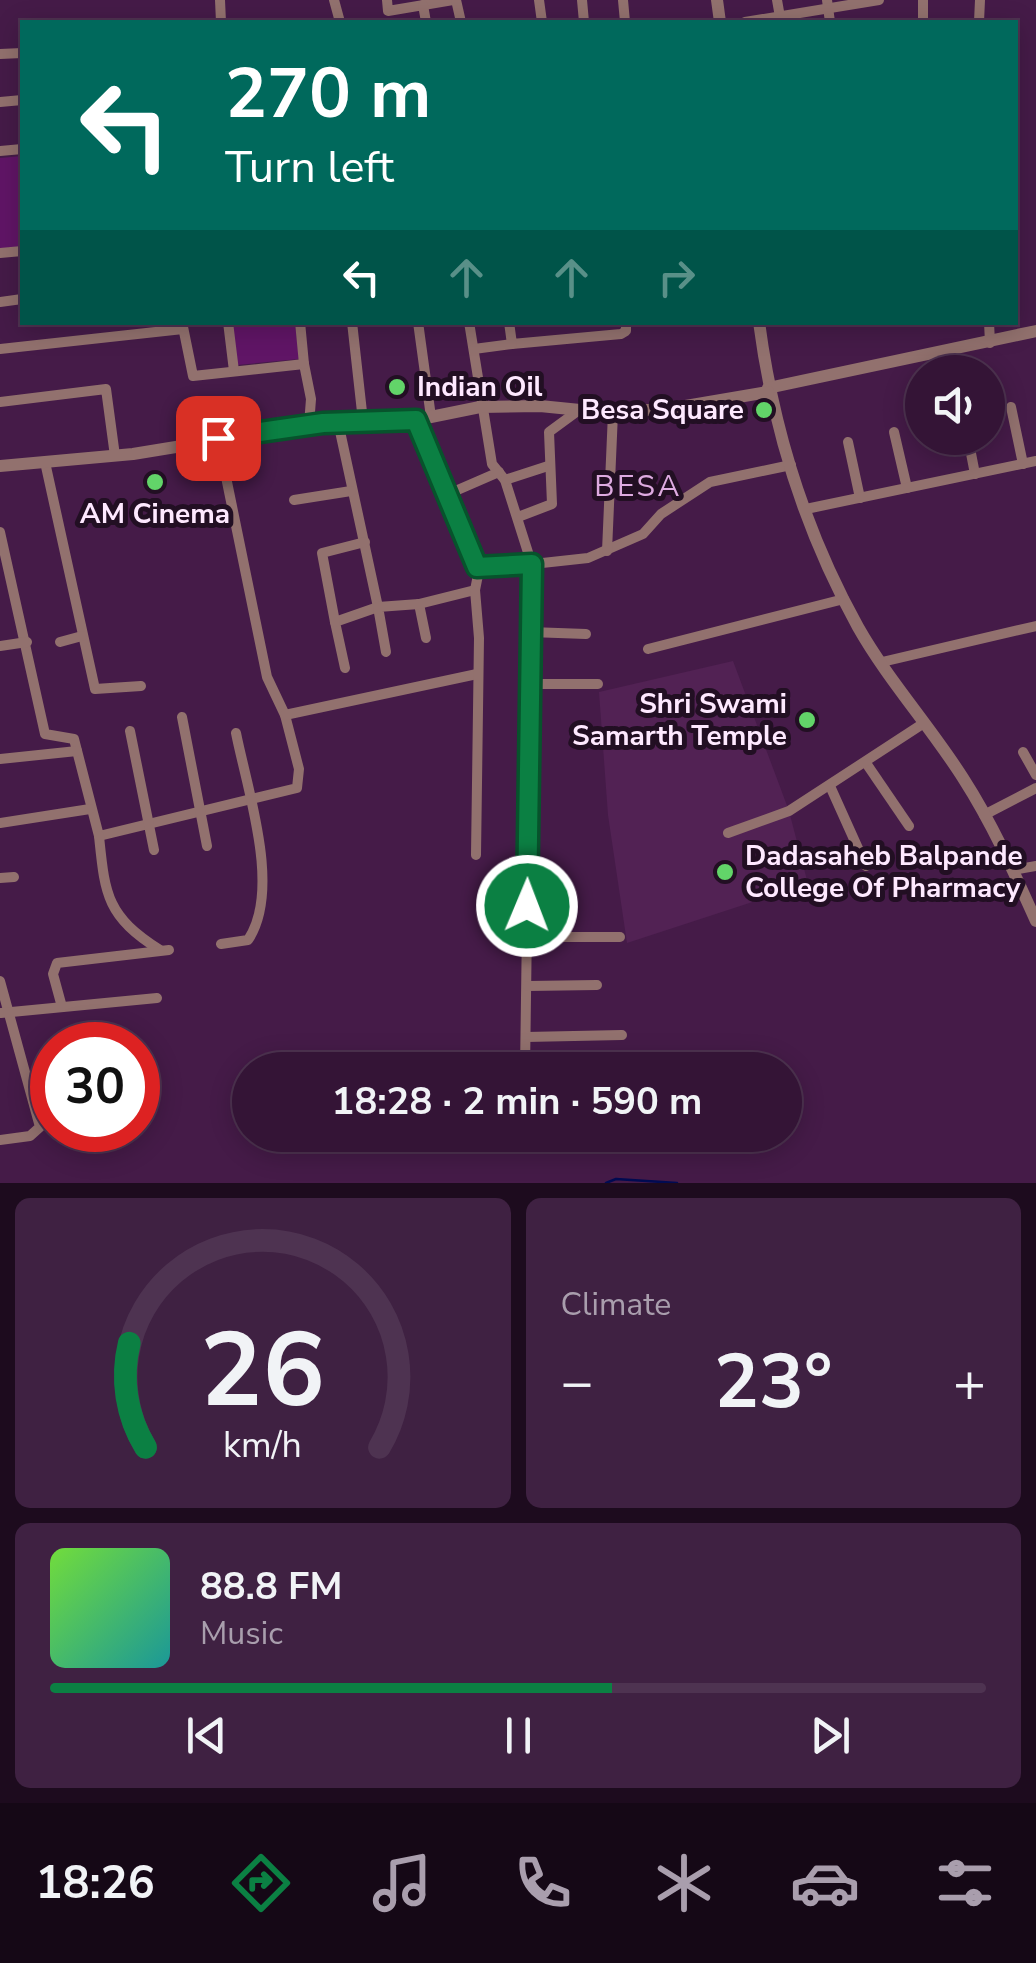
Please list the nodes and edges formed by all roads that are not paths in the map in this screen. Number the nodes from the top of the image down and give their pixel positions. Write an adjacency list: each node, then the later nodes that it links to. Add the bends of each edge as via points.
1 (455, 0): 5 (street)
2 (777, 0): 7 (street)
3 (879, 0): 4 (street)
4 (828, 4): 7 (street)
5 (423, 5): 6 (street); 8 (street)
6 (388, 11)
7 (780, 17): 9 (street)
8 (426, 20)
9 (759, 20)
10 (228, 325): 28 (street)
11 (300, 325): 27 (street)
12 (352, 325): 37 (street)
13 (418, 325): 35 (street)
14 (470, 325): 26 (street)
15 (509, 325): 24 (street)
16 (583, 325): 22 (street)
17 (626, 325): 22 (street, via 621,334)
18 (760, 325): 29 (street)
19 (989, 325): 23 (street)
20 (183, 326): 25 (street); 28 (street, via 194,376)
21 (1036, 332): 23 (street)
22 (584, 337): 24 (street)
23 (990, 343): 29 (street)
24 (512, 344): 26 (street)
25 (0, 349)
26 (474, 350): 31 (street)
27 (304, 364): 28 (street); 38 (street)
28 (234, 372)
29 (768, 390): 34 (street); 47 (street)
30 (0, 402): 43 (street, via 106,389)
31 (480, 407): 33 (street); 35 (street); 51 (street, via 492,464)
32 (1010, 407): 46 (street)
33 (579, 410): 34 (street); 49 (street, via 550,432)
34 (613, 412): 61 (street)
35 (423, 418): 37 (street); 54 (street)
36 (338, 422): 37 (street); 38 (street); 53 (street)
37 (363, 422)
38 (310, 424): 40 (street)
39 (894, 432): 52 (street)
40 (218, 438): 43 (street); 87 (street, via 267,677)
41 (848, 442): 55 (street)
42 (971, 455): 50 (street)
43 (115, 456): 44 (street)
44 (45, 462): 48 (street); 74 (street)
45 (1036, 462): 46 (street)
46 (1023, 464): 50 (street)
47 (791, 465): 57 (street); 61 (street, via 710,482 643,534)
48 (0, 466)
49 (548, 466): 51 (street); 58 (street, via 552,504)
50 (975, 474): 52 (street)
51 (502, 476): 54 (street); 58 (street)
52 (906, 488): 55 (street)
53 (351, 491): 56 (street); 60 (street)
54 (446, 495): 63 (street)
55 (860, 498): 57 (street)
56 (294, 500)
57 (806, 509): 67 (street)
58 (518, 517): 62 (street)
59 (0, 532): 64 (street)
60 (365, 542): 69 (street); 70 (street, via 322,553)
61 (608, 551): 62 (street)
62 (532, 564): 63 (street); 72 (street)
63 (480, 570): 66 (street)
64 (14, 586): 65 (street); 76 (street)
65 (0, 588)
66 (475, 590): 68 (street); 83 (street)
67 (844, 599): 79 (street); 81 (street)
68 (420, 604): 69 (street); 75 (street)
69 (378, 607): 70 (street); 80 (street)
70 (336, 622): 82 (street)
71 (1036, 626): 81 (street)
72 (530, 632): 73 (street); 84 (street)
73 (586, 634)
74 (82, 636): 77 (street); 86 (street, via 95,689)
75 (426, 638)
76 (27, 642): 78 (street); 92 (street, via 45,734 74,739)
77 (60, 642)
78 (0, 646)
79 (648, 649)
80 (386, 652)
81 (882, 662): 89 (street)
82 (346, 668)
83 (477, 674): 87 (street); 110 (street)
84 (530, 684): 85 (street); 117 (street)
85 (598, 684)
86 (140, 686)
87 (285, 715): 99 (street, via 300,783)
88 (182, 717): 101 (street)
89 (924, 724): 95 (street); 102 (street)
90 (130, 731): 104 (street)
91 (236, 733): 99 (street)
92 (77, 751): 94 (street); 100 (street)
93 (1023, 752): 96 (street)
94 (0, 758)
95 (866, 763): 97 (street); 105 (street)
96 (1036, 775)
97 (830, 786): 106 (street, via 789,811); 111 (street)
98 (1036, 788): 102 (street)
99 (249, 802): 101 (street); 119 (street, via 261,858 261,911 248,940)
100 (90, 809): 103 (street); 107 (street)
101 (199, 814): 104 (street); 108 (street)
102 (984, 815): 113 (street)
103 (0, 824)
104 (149, 824): 107 (street); 109 (street)
105 (909, 826)
106 (728, 833)
107 (99, 836): 124 (street, via 105,898 141,938 165,950 57,963 53,974)
108 (206, 846)
109 (154, 850)
110 (476, 854)
111 (866, 866)
112 (1036, 866): 113 (street)
113 (1013, 870): 116 (street)
114 (14, 877): 115 (street)
115 (0, 878)
116 (1036, 921)
117 (527, 937): 118 (street); 122 (street)
118 (620, 937)
119 (221, 944)
120 (0, 982): 125 (street)
121 (597, 985): 122 (street)
122 (528, 986): 127 (street)
123 (156, 998): 124 (street)
124 (62, 1007): 125 (street)
125 (3, 1012): 129 (street, via 40,1127 30,1136)
126 (622, 1035): 127 (street)
127 (526, 1038): 128 (street)
128 (526, 1052)
129 (0, 1140)

